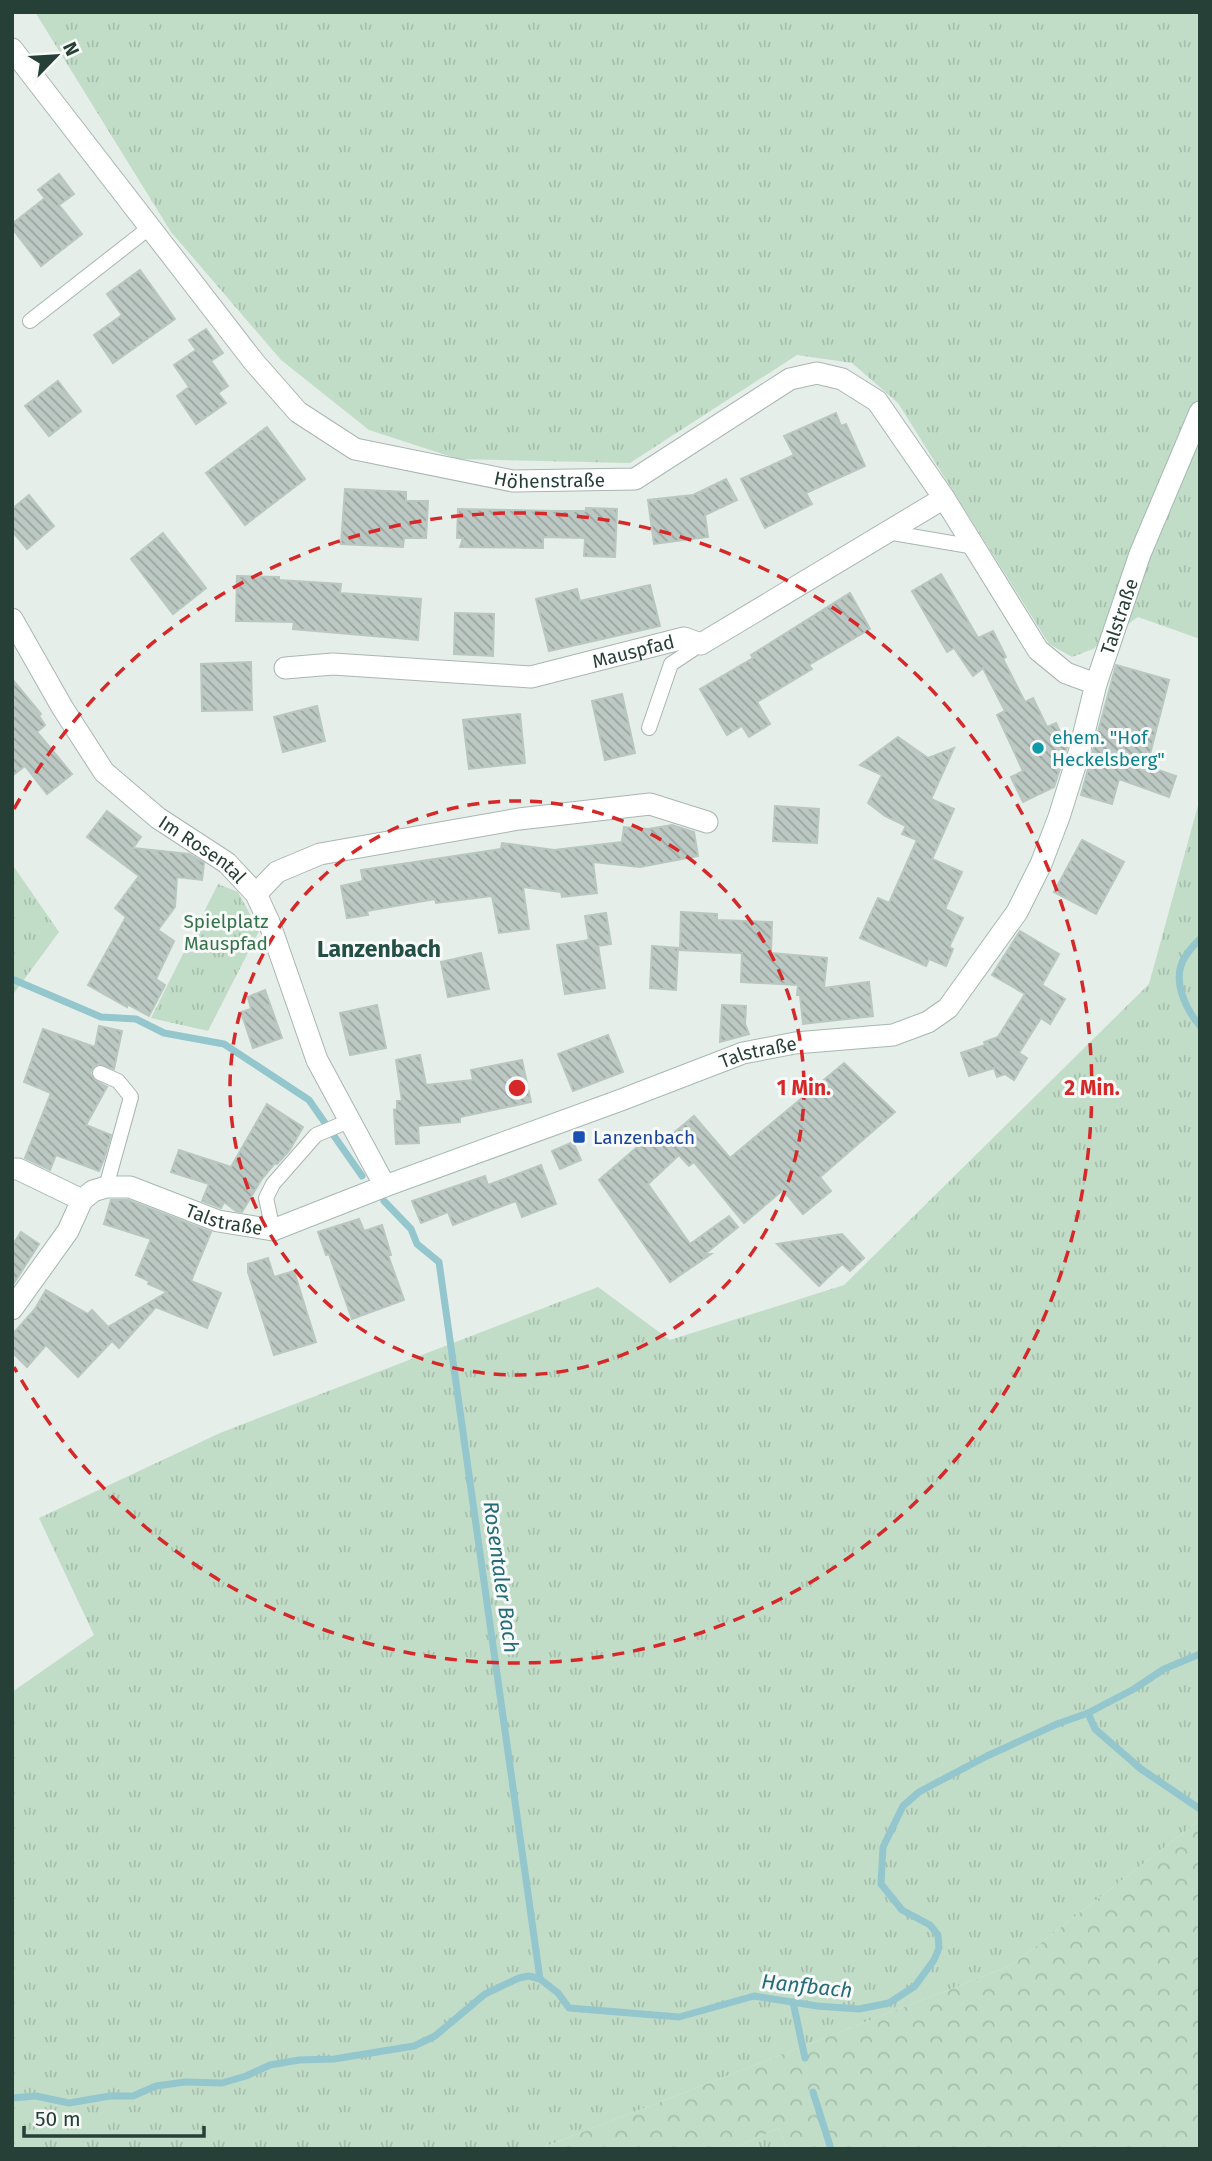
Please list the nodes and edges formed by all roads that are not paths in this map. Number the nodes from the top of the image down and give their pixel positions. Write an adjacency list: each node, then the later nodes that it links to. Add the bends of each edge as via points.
1 (12, 49): 2 (street, Höhenstraße)
2 (149, 228): 3 (lane); 5 (street, Höhenstraße, via 298,412 355,449 513,481 635,479 790,379 817,373 842,379 877,401)
3 (30, 321)
4 (1200, 412): 11 (street, Talstraße, via 1140,554)
5 (944, 498): 6 (street, Mauspfad); 7 (street, Höhenstraße)
6 (887, 532): 7 (lane); 9 (street, Mauspfad)
7 (975, 547): 11 (street, Höhenstraße, via 1038,649 1066,673)
8 (12, 620): 14 (street, Im Rosental, via 104,772 158,818 227,863)
9 (701, 644): 10 (street, Mauspfad, via 684,638 531,677 333,664); 12 (lane, via 671,664)
10 (285, 668)
11 (1096, 684): 18 (street, Talstraße, via 1071,779 1041,864 1017,912 948,1009 893,1035 795,1043 743,1053)
12 (649, 728)
13 (707, 822): 14 (street, via 650,804 519,818 320,854 277,872)
14 (256, 894): 16 (street, Im Rosental)
15 (100, 1073): 19 (lane, via 118,1081 131,1097)
16 (337, 1126): 18 (street, Im Rosental); 21 (lane, via 316,1135 273,1184 265,1198)
17 (12, 1169): 20 (street)
18 (385, 1185): 21 (street, Talstraße)
19 (106, 1187): 20 (street); 21 (street, Talstraße, via 130,1187 218,1221)
20 (82, 1200): 22 (street, via 68,1231)
21 (273, 1230)
22 (12, 1309)

